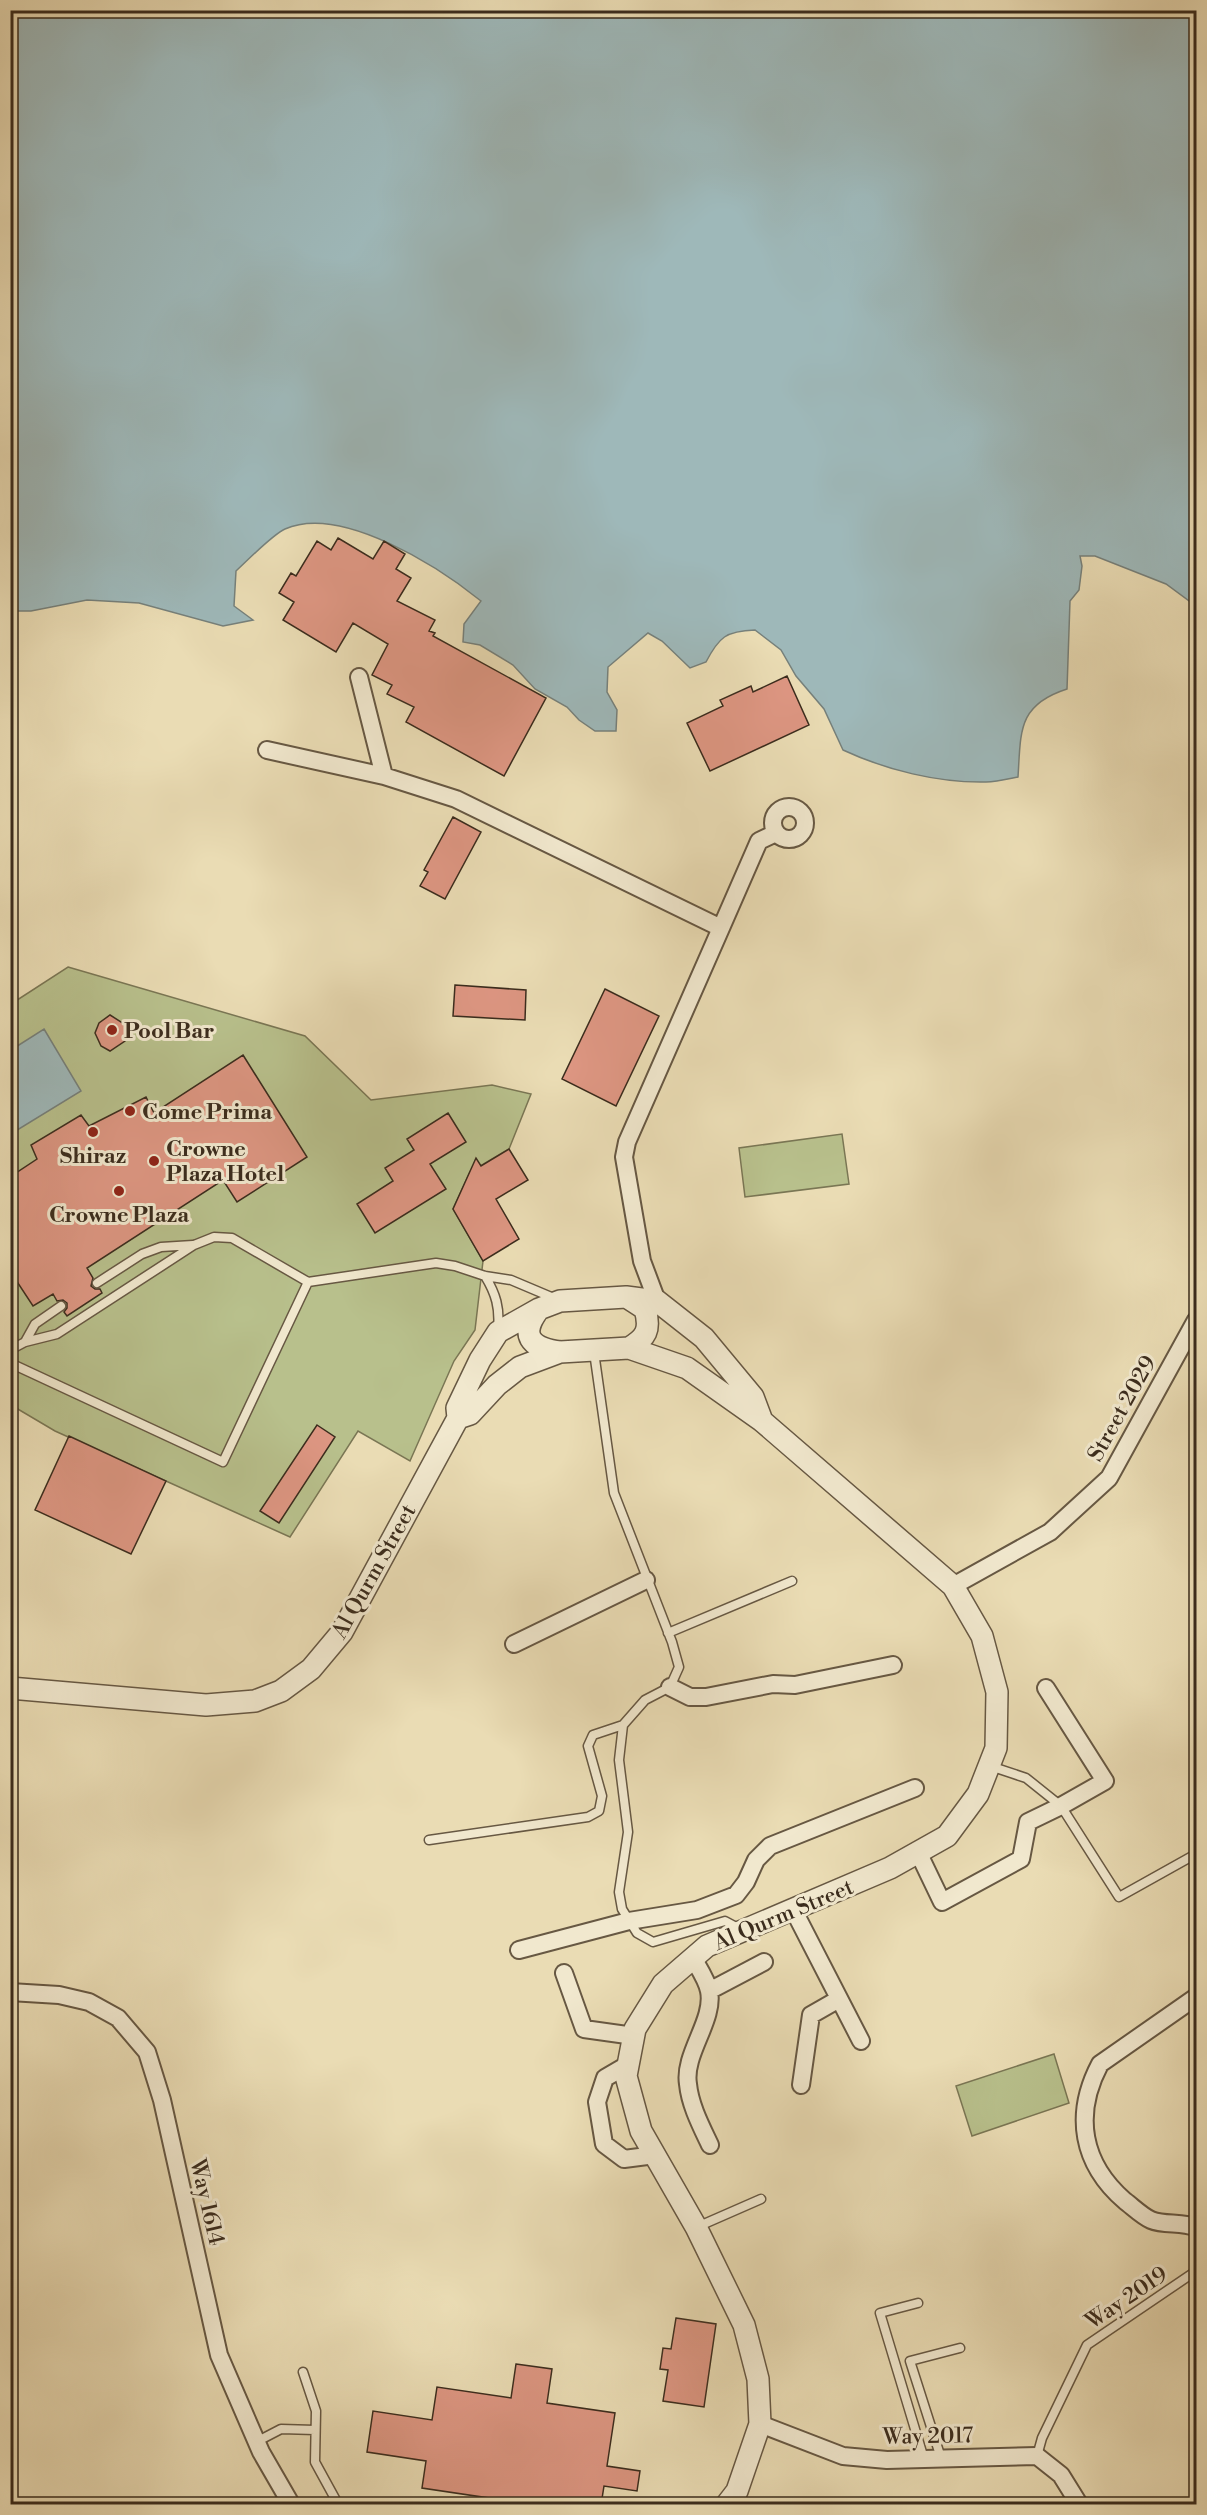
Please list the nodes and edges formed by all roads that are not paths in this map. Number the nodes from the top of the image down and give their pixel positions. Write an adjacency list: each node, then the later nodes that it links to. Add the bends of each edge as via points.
1 (359, 677): 3 (street)
2 (267, 750): 3 (street)
3 (384, 776): 5 (street, via 456,799)
4 (776, 833): 5 (street, via 759,841)
5 (721, 928): 12 (street, via 627,1142 624,1157 642,1261)
6 (194, 1245): 8 (lane, via 214,1237 232,1238); 9 (lane, via 161,1247); 17 (lane, via 57,1334)
7 (485, 1276): 8 (lane, via 436,1263); 11 (lane, via 511,1280); 16 (lane, via 500,1311)
8 (308, 1281): 22 (lane, via 223,1462)
9 (97, 1283)
10 (626, 1297): 11 (street, Al Qurm Street); 12 (street, Al Qurm Street); 18 (street, via 645,1310 648,1320 642,1340)
11 (560, 1301): 14 (street, Al Qurm Street)
12 (657, 1301): 24 (street, Al Qurm Street, via 704,1338 753,1397)
13 (61, 1306): 17 (lane, via 34,1324)
14 (539, 1309): 16 (street, Al Qurm Street); 21 (street, via 528,1332 532,1342 542,1349)
15 (1197, 1320): 27 (street, Street 2029, via 1109,1478 1050,1532)
16 (498, 1332): 23 (street, Al Qurm Street, via 457,1408)
17 (25, 1342): 19 (lane)
18 (629, 1348): 20 (street, Al Qurm Street); 24 (street, Al Qurm Street, via 687,1368)
19 (10, 1350)
20 (594, 1351): 21 (street, Al Qurm Street); 25 (lane, via 614,1494)
21 (560, 1352): 23 (street, Al Qurm Street, via 520,1367 470,1414)
22 (10, 1363)
23 (458, 1418): 32 (street, Al Qurm Street, via 342,1632 311,1669 281,1691 255,1701 207,1705)
24 (762, 1421): 27 (street, Al Qurm Street)
25 (646, 1580): 28 (lane); 29 (street)
26 (792, 1581): 28 (lane)
27 (953, 1586): 35 (street, Al Qurm Street, via 982,1636 997,1692 996,1748)
28 (668, 1633): 31 (lane, via 679,1667)
29 (514, 1644)
30 (893, 1665): 31 (street, via 795,1685 773,1684 706,1697 690,1697)
31 (670, 1687): 34 (lane, via 645,1700)
32 (10, 1688)
33 (1046, 1688): 37 (street, via 1105,1781)
34 (623, 1725): 38 (lane, via 593,1735 588,1746 602,1796 599,1811 588,1817); 42 (lane, via 619,1760 628,1832 620,1892 622,1909)
35 (989, 1766): 37 (lane, via 1026,1778); 39 (street, Al Qurm Street, via 978,1794 947,1836)
36 (915, 1788): 42 (street, via 770,1846 756,1860 736,1895 697,1910)
37 (1061, 1806): 39 (street, via 1028,1822 1021,1859 942,1902); 40 (lane, via 1119,1897)
38 (429, 1840)
39 (918, 1852): 41 (street, Al Qurm Street)
40 (1197, 1854)
41 (793, 1909): 43 (street, Al Qurm Street); 51 (street)
42 (630, 1921): 43 (lane, via 637,1933 653,1942 725,1921); 44 (street)
43 (743, 1930): 45 (street, Al Qurm Street, via 707,1946)
44 (519, 1950)
45 (693, 1958): 48 (street); 52 (street, Al Qurm Street, via 663,1984)
46 (764, 1962): 48 (street)
47 (564, 1973): 52 (street, via 584,2029)
48 (710, 1991): 56 (street, via 687,2083)
49 (10, 1992): 67 (street, Way 1614, via 59,1995 90,2002 118,2018 147,2052 162,2100 219,2355)
50 (1197, 1997): 60 (street, via 1100,2064 1083,2122 1095,2167 1113,2190 1152,2220)
51 (839, 1999): 53 (street); 55 (street, via 811,2015)
52 (634, 2036): 54 (street, Al Qurm Street)
53 (861, 2041)
54 (628, 2064): 57 (street, Al Qurm Street, via 626,2076 640,2131); 57 (street, via 605,2078 597,2102 604,2144 624,2159)
55 (801, 2085)
56 (710, 2145)
57 (655, 2155): 59 (street, Al Qurm Street)
58 (761, 2199): 59 (lane)
59 (696, 2228): 65 (street, Al Qurm Street, via 744,2325 758,2379)
60 (1197, 2228)
61 (1197, 2271): 68 (lane, Way 2019, via 1087,2345)
62 (918, 2303): 69 (lane, via 880,2313)
63 (960, 2348): 69 (lane, via 910,2361)
64 (303, 2372): 66 (lane, via 316,2411)
65 (760, 2424): 69 (street, Way 2017, via 843,2456); 72 (street, Al Qurm Street, via 737,2491)
66 (315, 2430): 67 (lane, via 280,2429); 71 (lane, via 315,2462)
67 (256, 2442): 70 (street, Way 1614)
68 (1037, 2456): 69 (street, Way 2017); 73 (street, via 1061,2475)
69 (932, 2459)
70 (291, 2505)
71 (338, 2505)
72 (727, 2505)
73 (1079, 2505)

